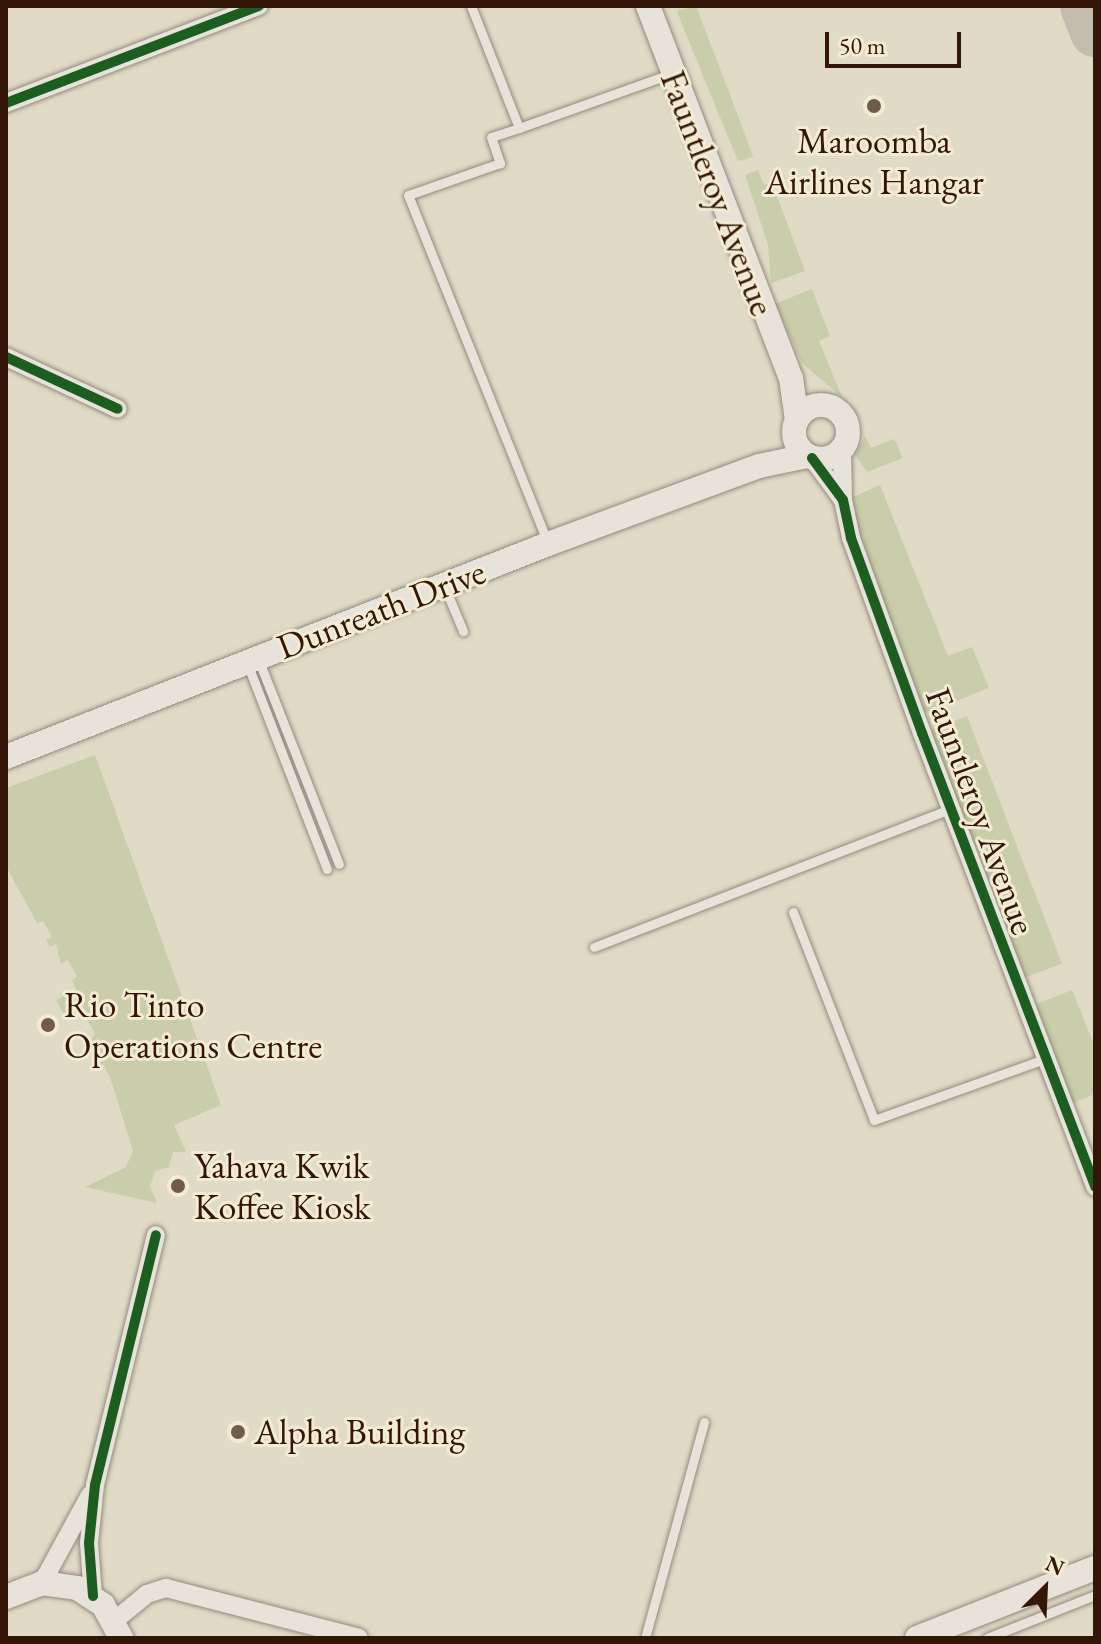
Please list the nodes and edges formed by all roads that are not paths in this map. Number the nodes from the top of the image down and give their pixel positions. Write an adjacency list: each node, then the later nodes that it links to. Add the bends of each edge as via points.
1 (259, 6): 5 (street)
2 (471, 6): 6 (lane)
3 (648, 6): 4 (main road, Fauntleroy Avenue)
4 (673, 73): 6 (lane); 8 (main road, Fauntleroy Avenue)
5 (6, 103)
6 (519, 128): 16 (lane, via 491,137 500,163 408,195)
7 (6, 357): 10 (street)
8 (791, 378): 9 (main road, Fauntleroy Avenue); 11 (main road, Fauntleroy Avenue)
9 (823, 406): 11 (main road, via 807,410); 12 (main road, via 837,411 846,423)
10 (118, 409)
11 (796, 425): 13 (main road); 14 (main road, Dunreath Drive)
12 (842, 451): 13 (main road); 15 (street, Fauntleroy Avenue)
13 (810, 457): 14 (main road, Dunreath Drive); 15 (street, Fauntleroy Avenue)
14 (759, 466): 16 (main road, Dunreath Drive)
15 (843, 500): 21 (street, Fauntleroy Avenue, via 851,538)
16 (548, 544): 17 (main road, Dunreath Drive)
17 (444, 585): 18 (lane); 19 (main road, Dunreath Drive)
18 (463, 631)
19 (252, 660): 20 (main road, Dunreath Drive); 22 (lane); 23 (lane)
20 (6, 757)
21 (950, 809): 25 (lane); 26 (street, Fauntleroy Avenue)
22 (339, 864)
23 (327, 869)
24 (793, 912): 26 (lane, via 874,1120)
25 (594, 947)
26 (1044, 1059): 27 (street, Fauntleroy Avenue)
27 (1069, 1122): 28 (lane); 29 (street, Fauntleroy Avenue)
28 (1095, 1161)
29 (1095, 1187)
30 (156, 1235): 32 (street)
31 (704, 1422): 40 (lane)
32 (95, 1485): 34 (street); 37 (street, via 89,1543)
33 (1095, 1568): 41 (main road)
34 (42, 1583): 36 (main road); 37 (main road, via 69,1585)
35 (1095, 1595): 42 (lane)
36 (6, 1596)
37 (93, 1596): 38 (main road)
38 (120, 1631): 39 (street, via 158,1589)
39 (359, 1638)
40 (645, 1638)
41 (917, 1638)
42 (987, 1638)

